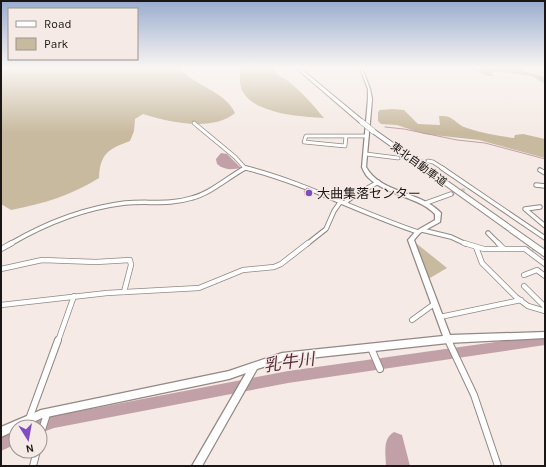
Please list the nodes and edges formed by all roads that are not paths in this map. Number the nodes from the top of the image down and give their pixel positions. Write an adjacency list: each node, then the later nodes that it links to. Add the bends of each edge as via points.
1 (325, 90): 4 (highway, 東北自動車道)
2 (326, 90): 4 (highway, 東北自動車道)
3 (369, 90): 8 (street)
4 (363, 121): 6 (highway, 東北自動車道, bridge)
5 (194, 123): 12 (street)
6 (374, 129): 27 (highway, 東北自動車道); 30 (highway, 東北自動車道, via 435,177)
7 (346, 136): 7 (street, via 306,136 304,142 344,146); 8 (street)
8 (367, 136): 9 (street)
9 (366, 154): 10 (street); 15 (street, via 366,172)
10 (398, 158)
11 (428, 161): 25 (street)
12 (245, 168): 19 (street, via 269,174); 28 (street, via 212,190 192,199 176,203 128,203 93,208 63,217)
13 (540, 170): 14 (street)
14 (545, 173)
15 (378, 182): 19 (street); 20 (street)
16 (536, 185): 17 (street)
17 (545, 186)
18 (451, 194): 20 (street)
19 (343, 202): 23 (street, via 379,219); 36 (street, via 334,211 326,229 281,264 243,270 199,288)
20 (426, 203): 23 (street, via 432,206 439,217 438,221)
21 (540, 207): 22 (street, via 525,209)
22 (545, 226)
23 (420, 231): 26 (street, via 451,237); 39 (street, via 411,240)
24 (488, 233): 29 (street)
25 (545, 238)
26 (476, 247): 29 (street); 38 (street, via 482,263)
27 (545, 248)
28 (1, 249)
29 (504, 249): 31 (street, via 525,249)
30 (545, 254)
31 (545, 264)
32 (1, 269): 36 (street, via 42,260 130,260)
33 (524, 275): 34 (street, via 536,270)
34 (545, 276)
35 (524, 286): 41 (street)
36 (124, 292): 37 (street)
37 (74, 296): 40 (street); 51 (street)
38 (521, 300): 42 (street, via 528,306); 43 (street)
39 (434, 304): 43 (street); 44 (street)
40 (1, 305)
41 (545, 307)
42 (545, 311)
43 (440, 317): 46 (street)
44 (412, 320)
45 (545, 335): 46 (street)
46 (450, 342): 47 (street); 54 (street, via 474,395)
47 (370, 347): 48 (street, via 282,357); 49 (street)
48 (255, 366): 50 (street, via 229,375); 53 (street)
49 (380, 369)
50 (47, 413): 51 (street); 52 (street)
51 (29, 419)
52 (45, 419)
53 (197, 466)
54 (498, 466)

